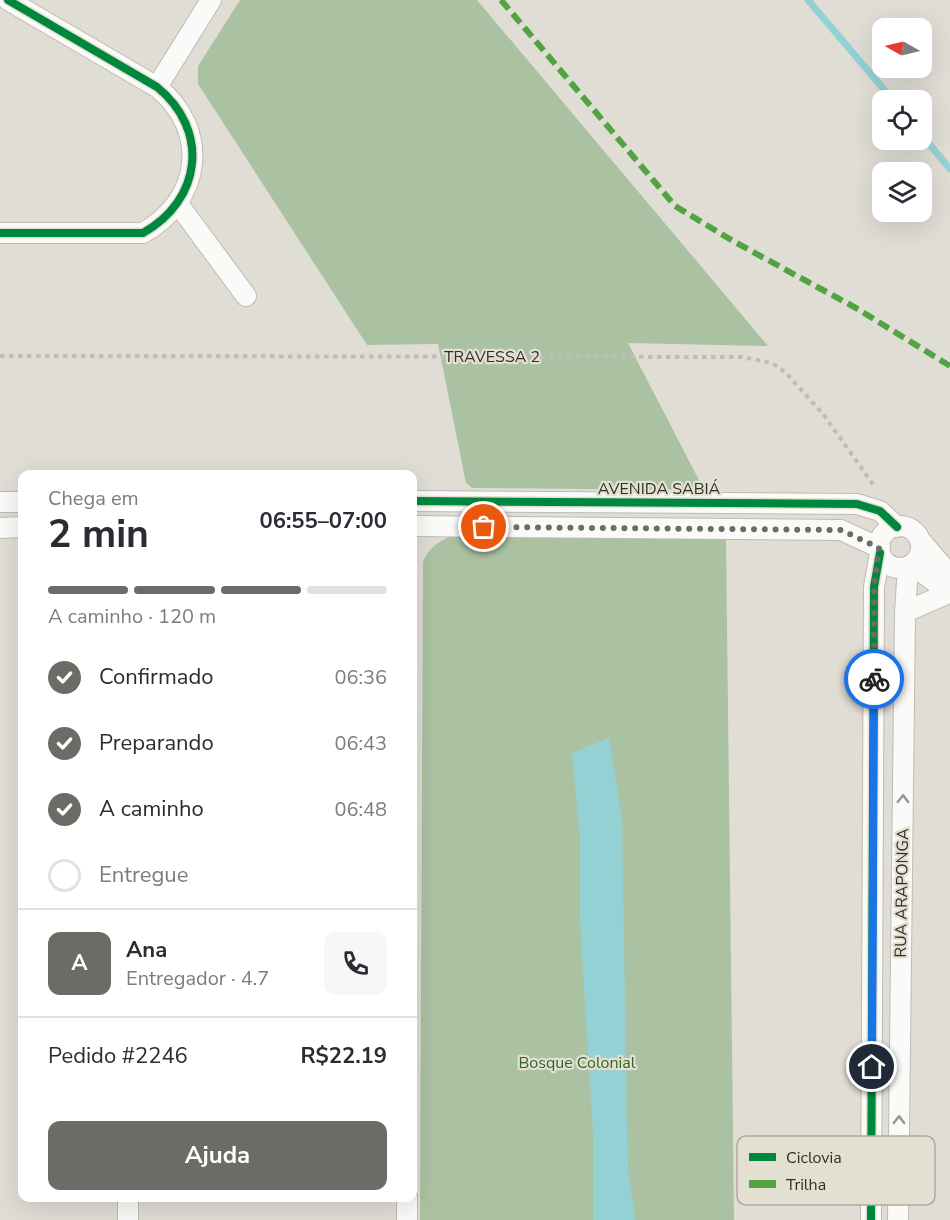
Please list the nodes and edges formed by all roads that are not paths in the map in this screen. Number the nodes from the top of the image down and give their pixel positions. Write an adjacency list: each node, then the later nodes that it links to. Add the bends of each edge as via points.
1 (8, 0): 3 (street)
2 (211, 0): 3 (street)
3 (158, 87): 4 (street, via 178,107 191,140 191,176)
4 (178, 204): 5 (street, via 143,233); 6 (street)
5 (0, 233)
6 (246, 296)
7 (417, 501): 12 (street, AVENIDA SABIÁ, via 857,504 880,511)
8 (0, 502): 9 (street)
9 (18, 502)
10 (417, 526): 15 (street, via 841,530)
11 (18, 527): 13 (street)
12 (897, 527): 14 (street, via 911,529); 15 (street, via 884,534)
13 (0, 528)
14 (920, 540): 16 (street, via 918,558); 17 (street)
15 (880, 550): 16 (street, via 891,566); 19 (street, RUA ARAPONGA, via 874,587)
16 (910, 566): 17 (street); 18 (street, RUA ARAPONGA)
17 (949, 587): 18 (street)
18 (905, 612): 20 (street, RUA ARAPONGA, one-way to 18)
19 (872, 1024): 20 (street); 21 (street, RUA ARAPONGA)
20 (900, 1025): 22 (street, RUA ARAPONGA, one-way to 20)
21 (871, 1136)
22 (899, 1136)
23 (128, 1202): 27 (street)
24 (407, 1202): 28 (street)
25 (871, 1205): 29 (street, RUA ARAPONGA)
26 (898, 1205): 30 (street, RUA ARAPONGA, one-way to 26)
27 (128, 1220)
28 (407, 1220)
29 (871, 1220)
30 (898, 1220)

